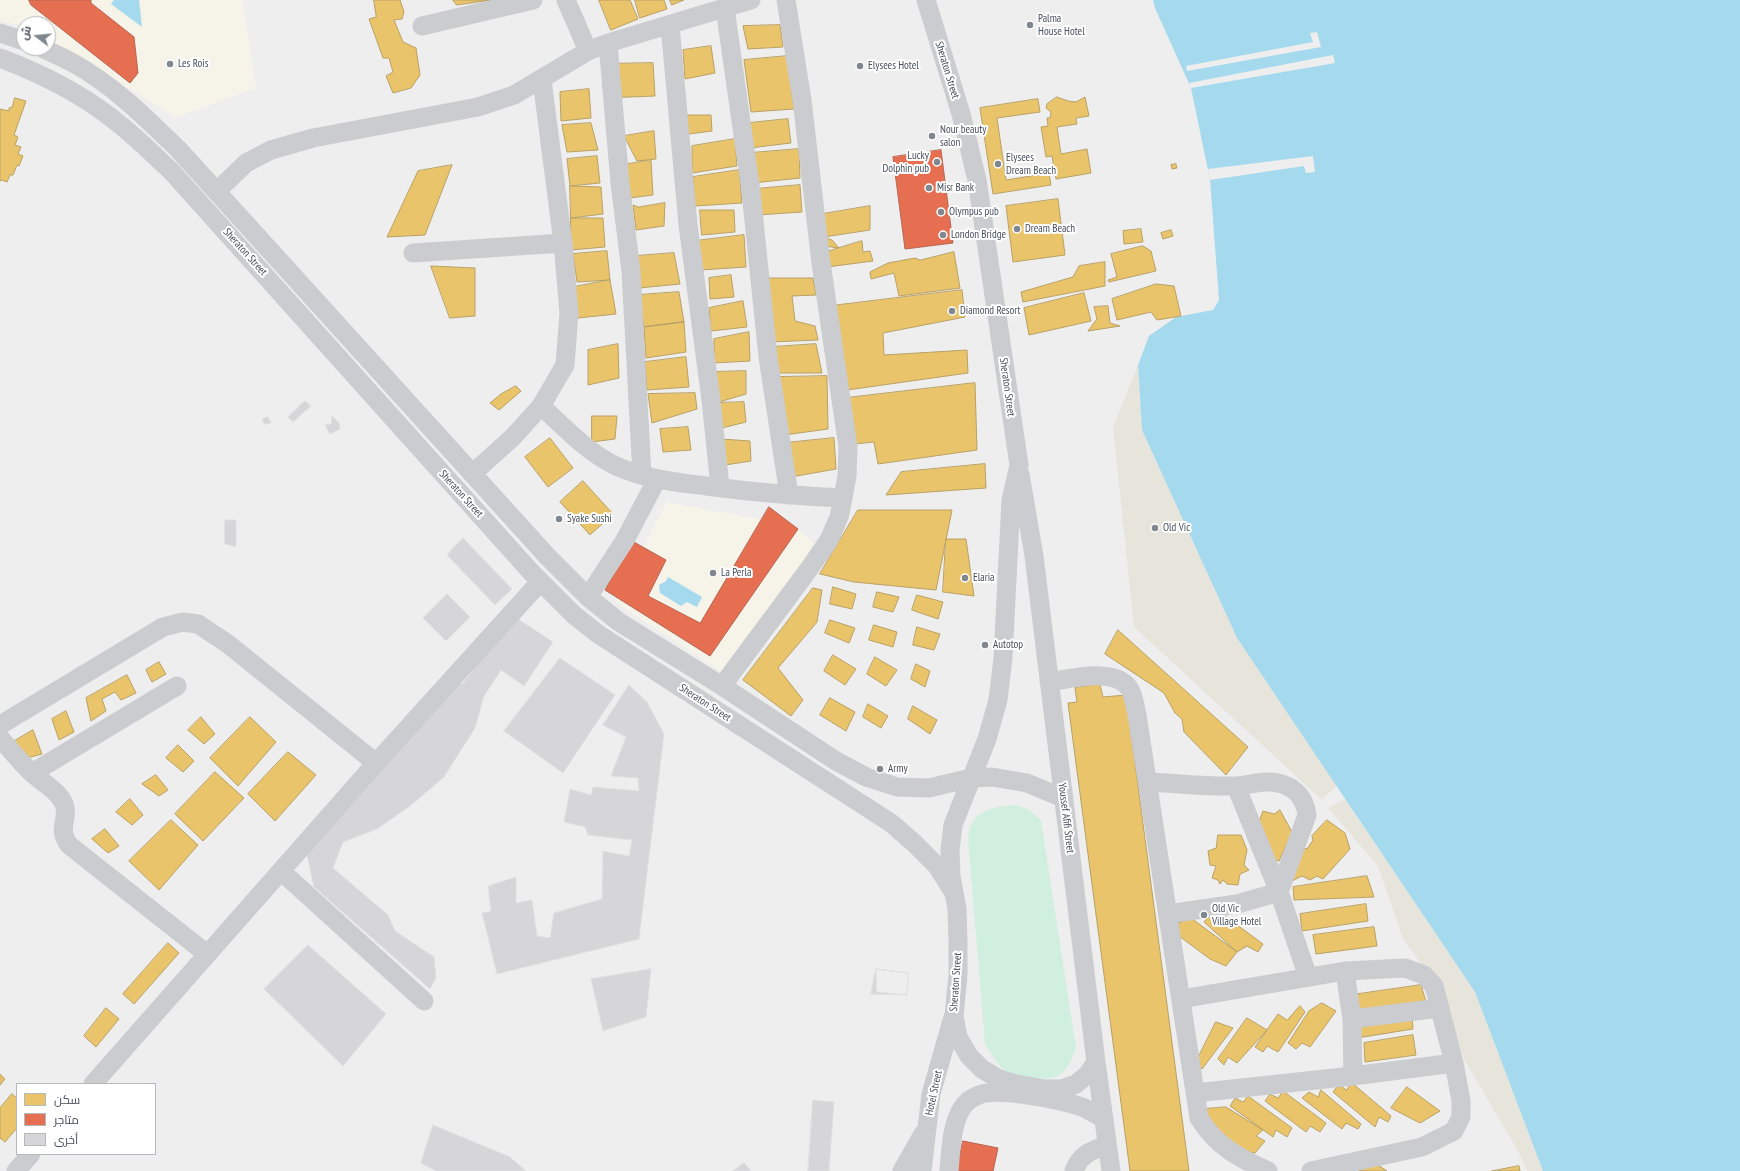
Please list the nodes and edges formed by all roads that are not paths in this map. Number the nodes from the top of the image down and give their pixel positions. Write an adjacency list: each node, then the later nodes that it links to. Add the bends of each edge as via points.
1 (533, 0): 8 (street)
2 (566, 0): 12 (street)
3 (751, 0): 6 (street)
4 (786, 0): 25 (street, via 802,100 821,263 848,447)
5 (926, 0): 20 (street, Sheraton Street, via 961,114 977,180)
6 (725, 8): 7 (street); 24 (street, via 751,192 768,357)
7 (670, 24): 11 (street); 23 (street, via 688,225)
8 (422, 26)
9 (0, 33): 10 (street)
10 (16, 38)
11 (608, 43): 12 (street); 22 (street)
12 (588, 51): 15 (street)
13 (56, 55): 16 (street, Sheraton Street, via 75,64 113,90 178,149)
14 (0, 58): 26 (street, Sheraton Street, via 59,84 92,104 124,128 172,172)
15 (542, 80): 16 (street, via 514,95 478,107 313,138 270,150 246,163); 17 (street)
16 (217, 192): 21 (street, Sheraton Street)
17 (564, 243): 18 (street); 19 (street, via 569,313 565,365)
18 (413, 253)
19 (541, 406): 21 (street, via 513,437); 22 (street, via 581,444 614,464)
20 (1019, 465): 28 (street, Youssef Afifi Street, via 1034,556); 35 (street, Sheraton Street, via 1011,500 1003,658 998,700)
21 (472, 474): 27 (street, Sheraton Street)
22 (650, 477): 23 (street); 27 (street, via 625,540)
23 (720, 488): 24 (street)
24 (789, 495): 25 (street)
25 (843, 498): 30 (street, via 829,540)
26 (540, 582): 33 (street); 41 (street, Sheraton Street, via 598,634 891,823 937,866)
27 (588, 597): 30 (street, Sheraton Street, via 619,622)
28 (1049, 682): 36 (street, via 1105,676 1121,680 1130,688 1137,715); 38 (street, Youssef Afifi Street)
29 (177, 686): 34 (street)
30 (722, 686): 35 (street, Sheraton Street, via 836,761 866,777 898,787 929,788)
31 (0, 725): 33 (street, via 163,627 183,622 198,624 228,644)
32 (0, 738): 34 (street)
33 (376, 763): 39 (street)
34 (32, 773): 43 (street, via 59,796 64,805 62,829 69,845)
35 (971, 778): 38 (street, Sheraton Street, via 1010,779); 41 (street, Sheraton Street, via 953,826 950,850)
36 (1147, 782): 37 (street); 42 (street)
37 (1236, 786): 40 (street); 40 (street, via 1268,782 1282,784 1299,793 1306,804 1307,815)
38 (1063, 798): 51 (street, Youssef Afifi Street)
39 (281, 871): 43 (street); 47 (street)
40 (1279, 892): 42 (street, via 1237,904); 45 (street)
41 (954, 893): 49 (street, Sheraton Street, via 958,942)
42 (1168, 914): 46 (street)
43 (207, 954): 54 (street)
44 (1346, 971): 45 (street); 48 (street, via 1405,968 1416,971 1424,975 1434,986); 50 (street)
45 (1308, 977): 46 (street)
46 (1181, 999): 56 (street)
47 (424, 1001)
48 (1440, 1008): 50 (street); 52 (street)
49 (954, 1016): 55 (street, Sheraton Street, via 958,1037 969,1056 982,1069 997,1078); 58 (street, Hotel Street, via 931,1094)
50 (1352, 1020): 53 (street)
51 (1096, 1062): 55 (street, via 1088,1074 1076,1084); 57 (street, Youssef Afifi Street)
52 (1454, 1063): 53 (street); 68 (street, via 1461,1101 1461,1117 1454,1131 1422,1146)
53 (1354, 1076): 56 (street)
54 (94, 1083)
55 (1044, 1093): 57 (street); 64 (street, via 1002,1092 979,1095 967,1102 953,1133)
56 (1195, 1093): 67 (street, via 1199,1118 1208,1133 1224,1147)
57 (1104, 1119): 59 (street, Youssef Afifi Street)
58 (927, 1128): 62 (street); 63 (street, Hotel Street)
59 (1106, 1144): 65 (street, via 1086,1153); 66 (street, Youssef Afifi Street)
60 (30, 1155): 61 (street)
61 (16, 1171)
62 (902, 1171)
63 (922, 1171)
64 (949, 1171)
65 (1074, 1171)
66 (1111, 1171)
67 (1268, 1171)
68 (1311, 1171)

